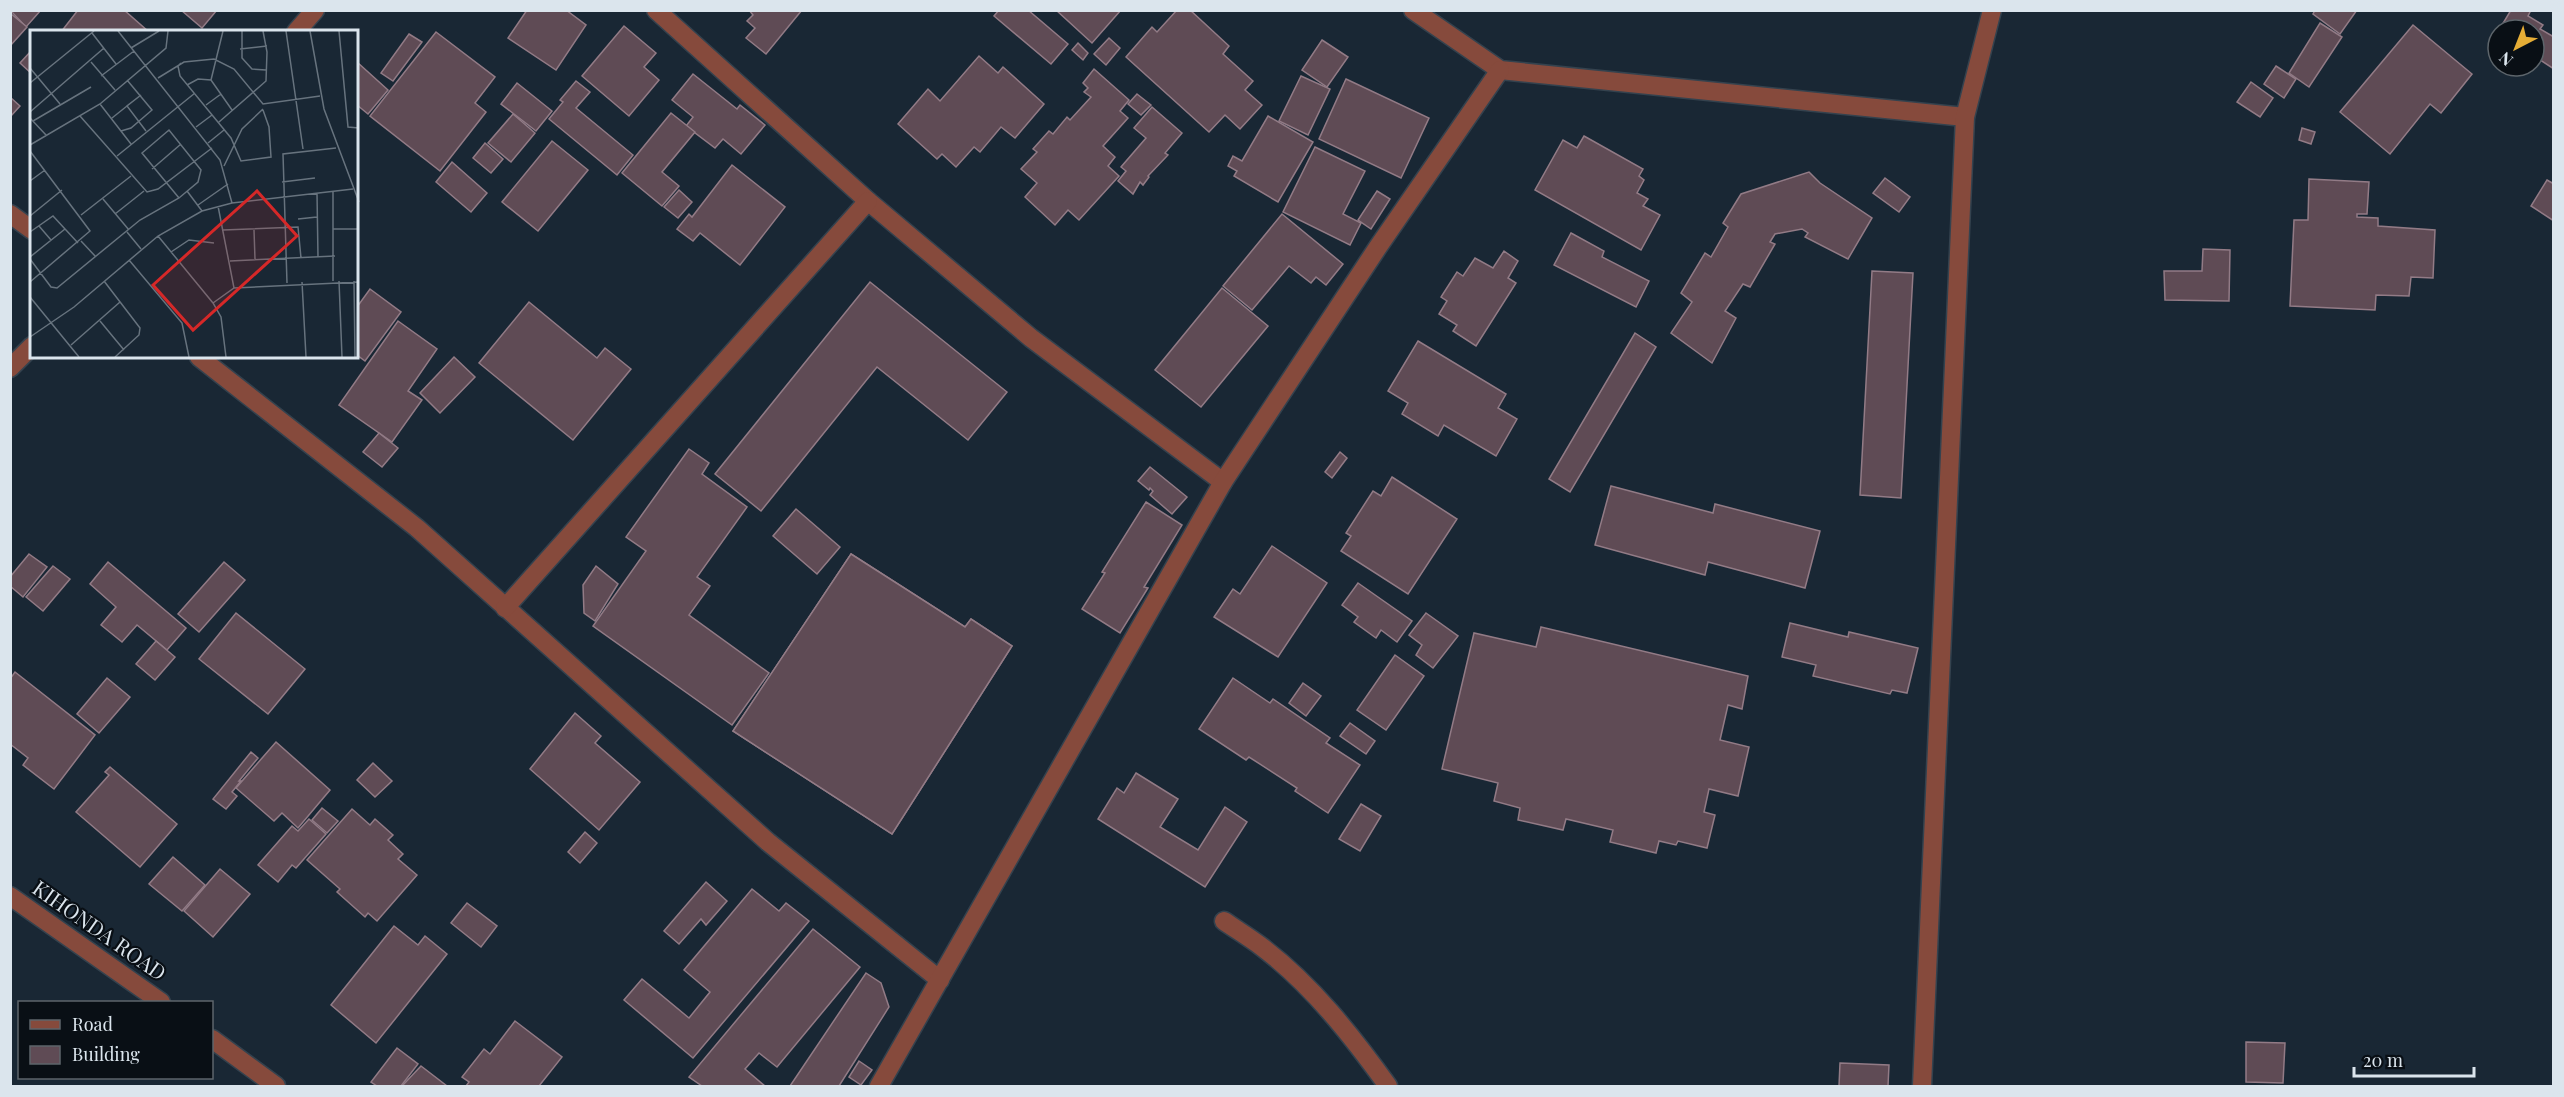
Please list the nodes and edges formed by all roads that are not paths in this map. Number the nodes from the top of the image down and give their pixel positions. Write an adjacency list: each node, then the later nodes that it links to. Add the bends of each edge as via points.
1 (315, 10): 5 (street)
2 (656, 10): 8 (street)
3 (1413, 10): 6 (street)
4 (1992, 10): 7 (street)
5 (298, 30)
6 (1500, 70): 7 (street); 14 (street)
7 (1965, 117): 24 (street)
8 (868, 201): 14 (street, via 1031,338); 15 (street)
9 (10, 214): 10 (street)
10 (30, 229)
11 (30, 348): 13 (street)
12 (200, 358): 15 (street, via 417,528)
13 (10, 368)
14 (1223, 482): 18 (street)
15 (505, 608): 18 (street, via 768,842)
16 (10, 896): 19 (street, KIHONDA ROAD)
17 (1224, 921): 23 (street, via 1296,976 1356,1042)
18 (940, 980): 22 (street)
19 (160, 1001)
20 (213, 1040): 21 (street)
21 (276, 1086)
22 (879, 1086)
23 (1388, 1086)
24 (1922, 1086)

